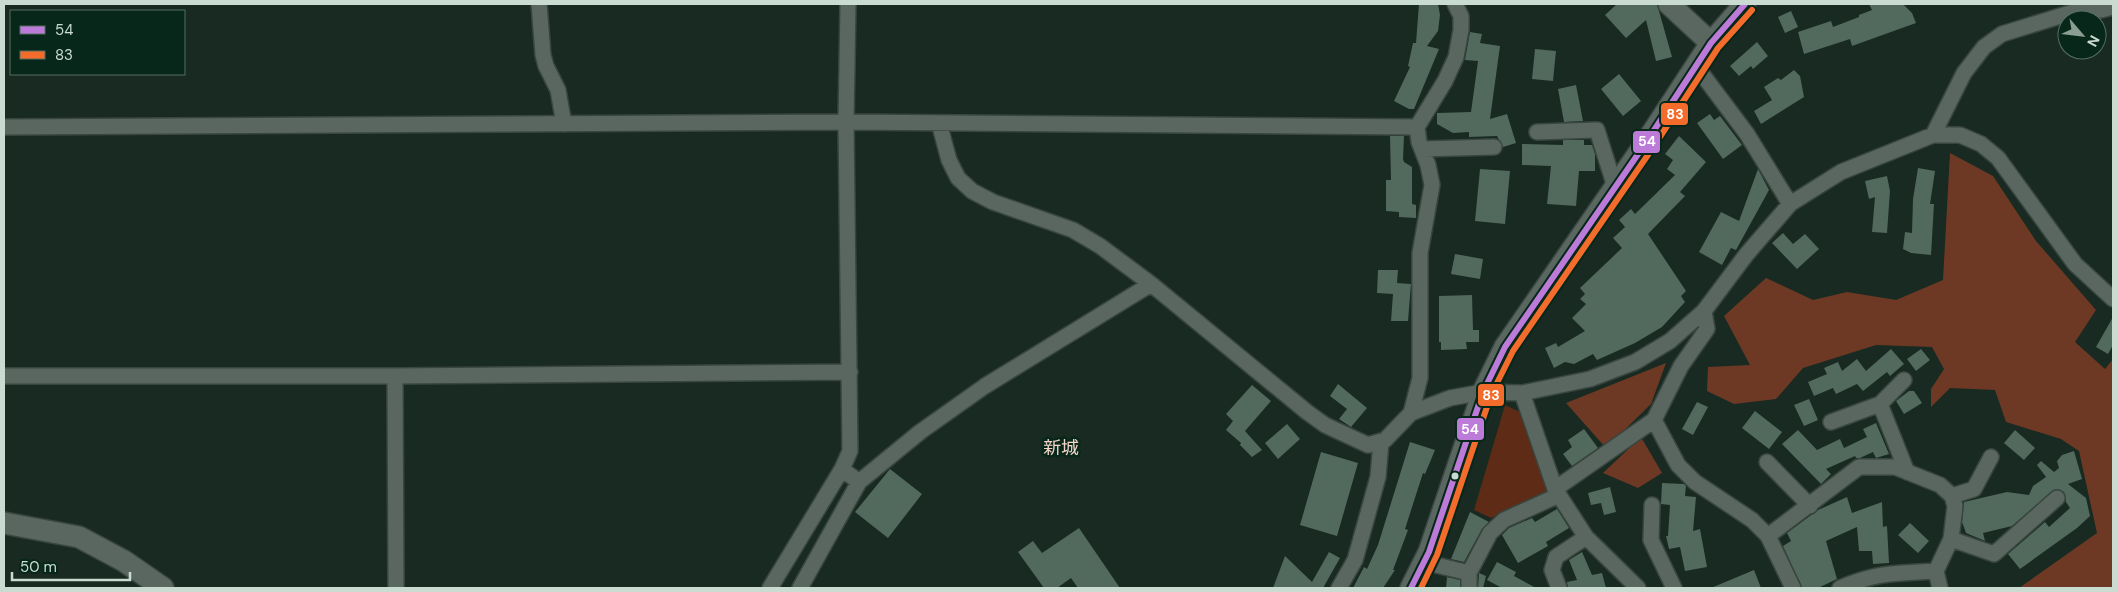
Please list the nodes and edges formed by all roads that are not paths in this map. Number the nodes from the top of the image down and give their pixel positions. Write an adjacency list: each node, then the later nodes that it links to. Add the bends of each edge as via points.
1 (539, 4): 11 (street, via 543,55 558,90)
2 (848, 4): 10 (street)
3 (1455, 4): 14 (street, via 1461,16 1456,56)
4 (1745, 4): 8 (main road)
5 (2084, 6): 7 (street, via 2101,10); 16 (street, via 2002,34 1984,47 1964,73)
6 (1677, 7): 8 (main road)
7 (2113, 7)
8 (1711, 43): 9 (main road)
9 (1696, 66): 19 (main road); 20 (street, via 1746,134)
10 (846, 122): 11 (street); 12 (street); 24 (street)
11 (564, 124): 13 (street)
12 (939, 124): 14 (street); 21 (street, via 949,160 958,178 972,191 993,202 1073,230)
13 (4, 127)
14 (1417, 127): 18 (street)
15 (1537, 132): 19 (street, via 1597,130)
16 (1933, 135): 20 (street, via 1841,172); 22 (street, via 1960,135 1981,144 1998,158 2075,264)
17 (1494, 147): 18 (street)
18 (1422, 149): 31 (street, via 1432,186 1420,253 1420,378)
19 (1615, 187): 28 (main road, via 1506,347)
20 (1790, 204): 23 (street)
21 (1151, 284): 34 (street, via 1306,412 1368,445); 39 (street, via 985,386 920,432)
22 (2113, 299)
23 (1704, 311): 29 (street, via 1670,341 1635,362 1590,379); 32 (street, via 1707,329 1681,366)
24 (850, 372): 26 (street); 37 (street, via 850,451)
25 (4, 376): 26 (street)
26 (395, 376): 53 (street)
27 (1904, 380): 30 (street)
28 (1483, 392): 29 (street); 31 (street, via 1450,398); 49 (main road)
29 (1522, 393): 40 (street)
30 (1880, 404): 33 (street); 38 (street)
31 (1411, 413): 34 (street)
32 (1654, 420): 40 (street); 46 (street, via 1678,465 1695,482 1752,520)
33 (1831, 422)
34 (1381, 442): 56 (street, via 1378,477 1355,560)
35 (1991, 457): 41 (street, via 1974,489)
36 (1767, 462): 44 (street)
37 (842, 469): 39 (street); 54 (street)
38 (1907, 472): 41 (street, via 1940,485); 44 (street, via 1895,467 1859,467)
39 (859, 482): 55 (street)
40 (1557, 492): 47 (street); 51 (street, via 1504,520 1490,533)
41 (1952, 496): 48 (street, via 1955,506)
42 (2057, 498): 48 (street, via 1994,554)
43 (1652, 505): 61 (street, via 1652,540)
44 (1810, 506): 46 (street)
45 (4, 523): 52 (main road, via 79,537 124,561)
46 (1768, 536): 62 (street)
47 (1586, 537): 59 (street, via 1556,557 1552,570); 60 (street)
48 (1951, 539): 50 (street)
49 (1424, 562): 51 (street); 57 (main road)
50 (1936, 571): 63 (street, via 1863,578); 64 (street)
51 (1469, 573): 58 (street)
52 (163, 588)
53 (396, 588)
54 (770, 588)
55 (800, 588)
56 (1339, 588)
57 (1411, 588)
58 (1468, 588)
59 (1559, 588)
60 (1638, 588)
61 (1674, 588)
62 (1794, 588)
63 (1840, 588)
64 (1940, 588)

